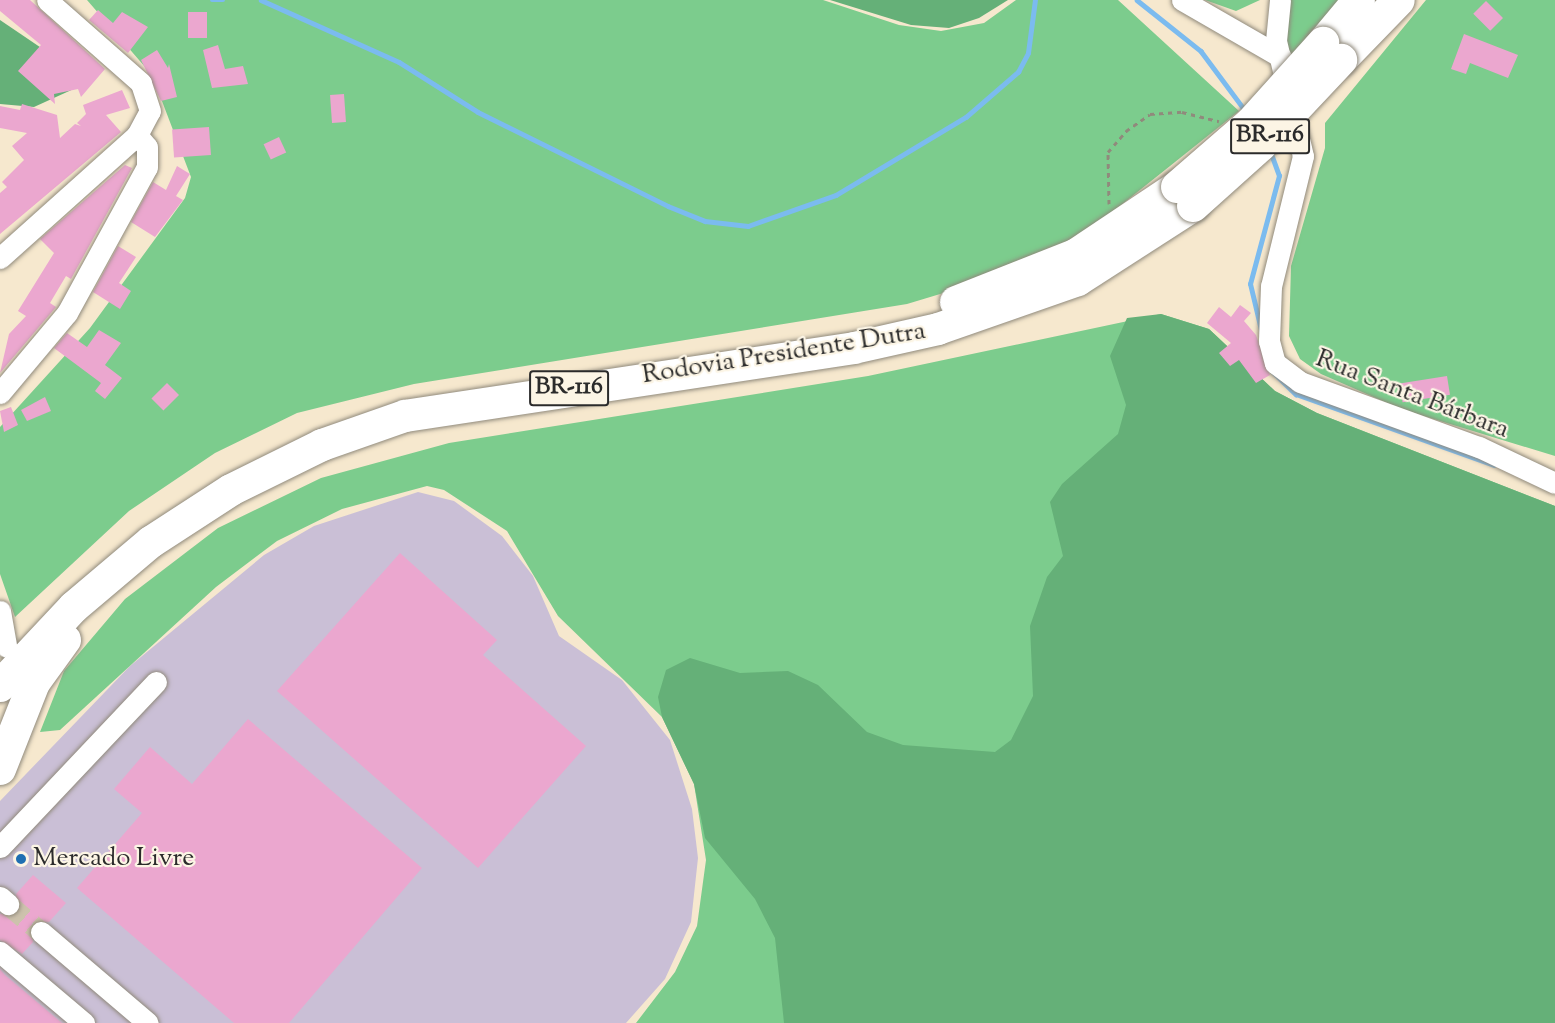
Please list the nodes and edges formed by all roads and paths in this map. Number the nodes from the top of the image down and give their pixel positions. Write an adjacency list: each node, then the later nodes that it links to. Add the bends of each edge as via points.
1 (47, 0): 9 (street, via 138,76 150,111)
2 (1182, 0): 7 (street)
3 (1280, 0): 7 (street, via 1275,28)
4 (1359, 0): 6 (highway, Rodovia Presidente Dutra / BR-116)
5 (1399, 0): 6 (highway, Rodovia Presidente Dutra / BR-116)
6 (1332, 51): 10 (highway, Rodovia Presidente Dutra / BR-116, bridge, via 1264,110)
7 (1281, 57): 15 (street, Rua Santa Bárbara, via 1302,142 1299,184 1271,285 1269,341 1275,363 1289,377 1479,447)
8 (1226, 125): 11 (path, via 1182,112 1150,114 1126,132 1108,152)
9 (137, 135): 12 (street); 13 (street, via 148,155 138,191 67,313)
10 (1185, 196): 11 (highway, Rodovia Presidente Dutra / BR-116); 14 (highway, Rodovia Presidente Dutra / BR-116, via 1078,280 938,329 854,348)
11 (1110, 235): 17 (highway, Rodovia Presidente Dutra / BR-116, via 981,295 909,315 760,345 433,392 361,411 263,452 161,511 81,573)
12 (0, 258)
13 (0, 393)
14 (503, 399): 19 (highway, Rodovia Presidente Dutra / BR-116, via 405,416 322,445 231,490 103,579); 20 (highway, via 330,458 242,500 171,544 51,655)
15 (1555, 483)
16 (0, 611): 17 (street)
17 (3, 649)
18 (156, 682): 21 (street)
19 (0, 686)
20 (0, 769)
21 (0, 847)
22 (41, 932): 25 (street)
23 (0, 952): 24 (street)
24 (84, 1023)
25 (148, 1023)

